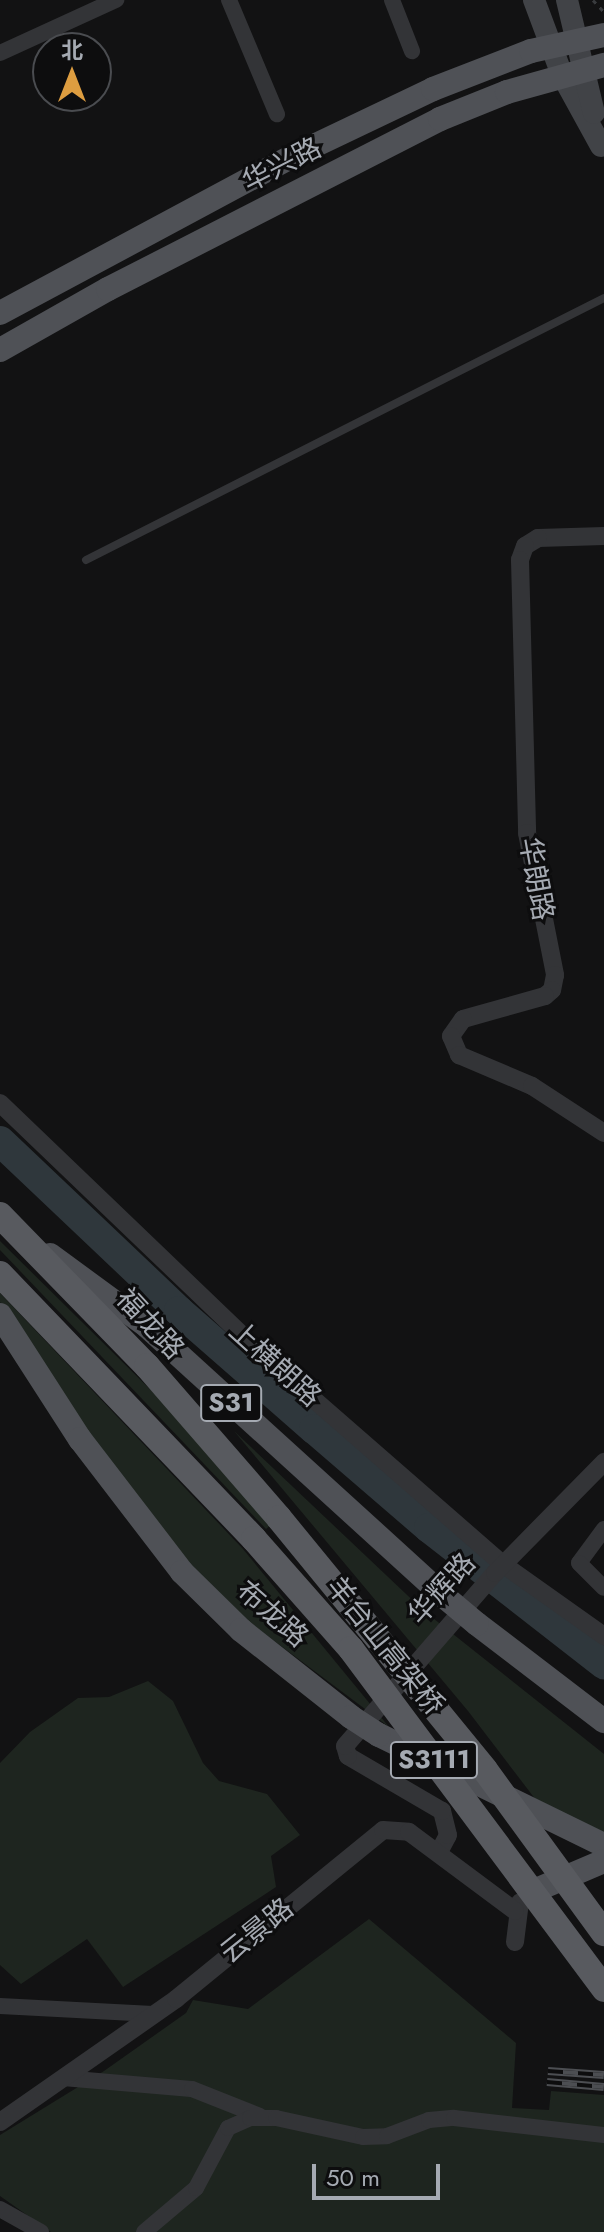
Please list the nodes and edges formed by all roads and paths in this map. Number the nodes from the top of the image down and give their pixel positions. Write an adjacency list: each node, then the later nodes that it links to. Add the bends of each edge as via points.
1 (116, 0): 12 (street)
2 (229, 0): 15 (street)
3 (392, 0): 11 (street)
4 (534, 0): 10 (main road)
5 (567, 0): 9 (main road)
6 (593, 0): 7 (path)
7 (604, 12)
8 (604, 35): 9 (main road, 华兴路)
9 (579, 39): 10 (main road, 华兴路); 13 (main road)
10 (551, 45): 13 (main road); 18 (main road, 华兴路, via 445,84 346,129)
11 (412, 51)
12 (0, 53)
13 (584, 70): 14 (main road); 16 (main road); 19 (main road, 华兴路, via 440,119)
14 (594, 113): 16 (street)
15 (277, 114)
16 (602, 150)
17 (604, 298): 21 (lane)
18 (0, 313)
19 (0, 350)
20 (604, 536): 23 (street, 华朗路, via 538,538 525,546 520,560 527,833 555,975 552,990 463,1019 451,1036 459,1055 532,1086)
21 (86, 560)
22 (0, 1103): 30 (street, 上横朗路)
23 (604, 1133)
24 (6, 1221): 28 (highway, 福龙路 / S3111, via 147,1366); 33 (main road, S31, bridge, via 147,1326 440,1593)
25 (0, 1274): 42 (highway, 羊台山高架桥 / S3111, bridge, via 254,1539 351,1649)
26 (0, 1315): 34 (main road, 布龙路, bridge, via 80,1439 182,1572 241,1630 379,1735)
27 (604, 1462): 30 (street, 华辉路)
28 (279, 1518): 40 (highway, 羊台山高架桥 / S3111, bridge, via 476,1759)
29 (604, 1529): 31 (street, via 579,1563)
30 (495, 1574): 32 (street, 上横朗路); 36 (street, 华辉路, via 345,1746 348,1756 442,1811 448,1835)
31 (604, 1588)
32 (604, 1636)
33 (604, 1721)
34 (534, 1812): 35 (main road, 布龙路); 38 (main road, via 545,1837)
35 (604, 1845)
36 (439, 1852): 39 (street, 云景路); 44 (street, 云景路, via 409,1832 383,1830)
37 (604, 1861): 38 (main road)
38 (536, 1890): 39 (street)
39 (515, 1911): 41 (street)
40 (604, 1933)
41 (515, 1942)
42 (604, 1989)
43 (0, 2006): 44 (street)
44 (153, 2014): 45 (street, 云景路)
45 (63, 2078): 46 (street, via 192,2089); 47 (street, 云景路)
46 (261, 2116): 48 (street, via 363,2137 454,2118); 51 (street, via 228,2128 196,2188)
47 (0, 2122)
48 (604, 2135)
49 (0, 2209): 50 (street)
50 (41, 2232)
51 (144, 2232)

